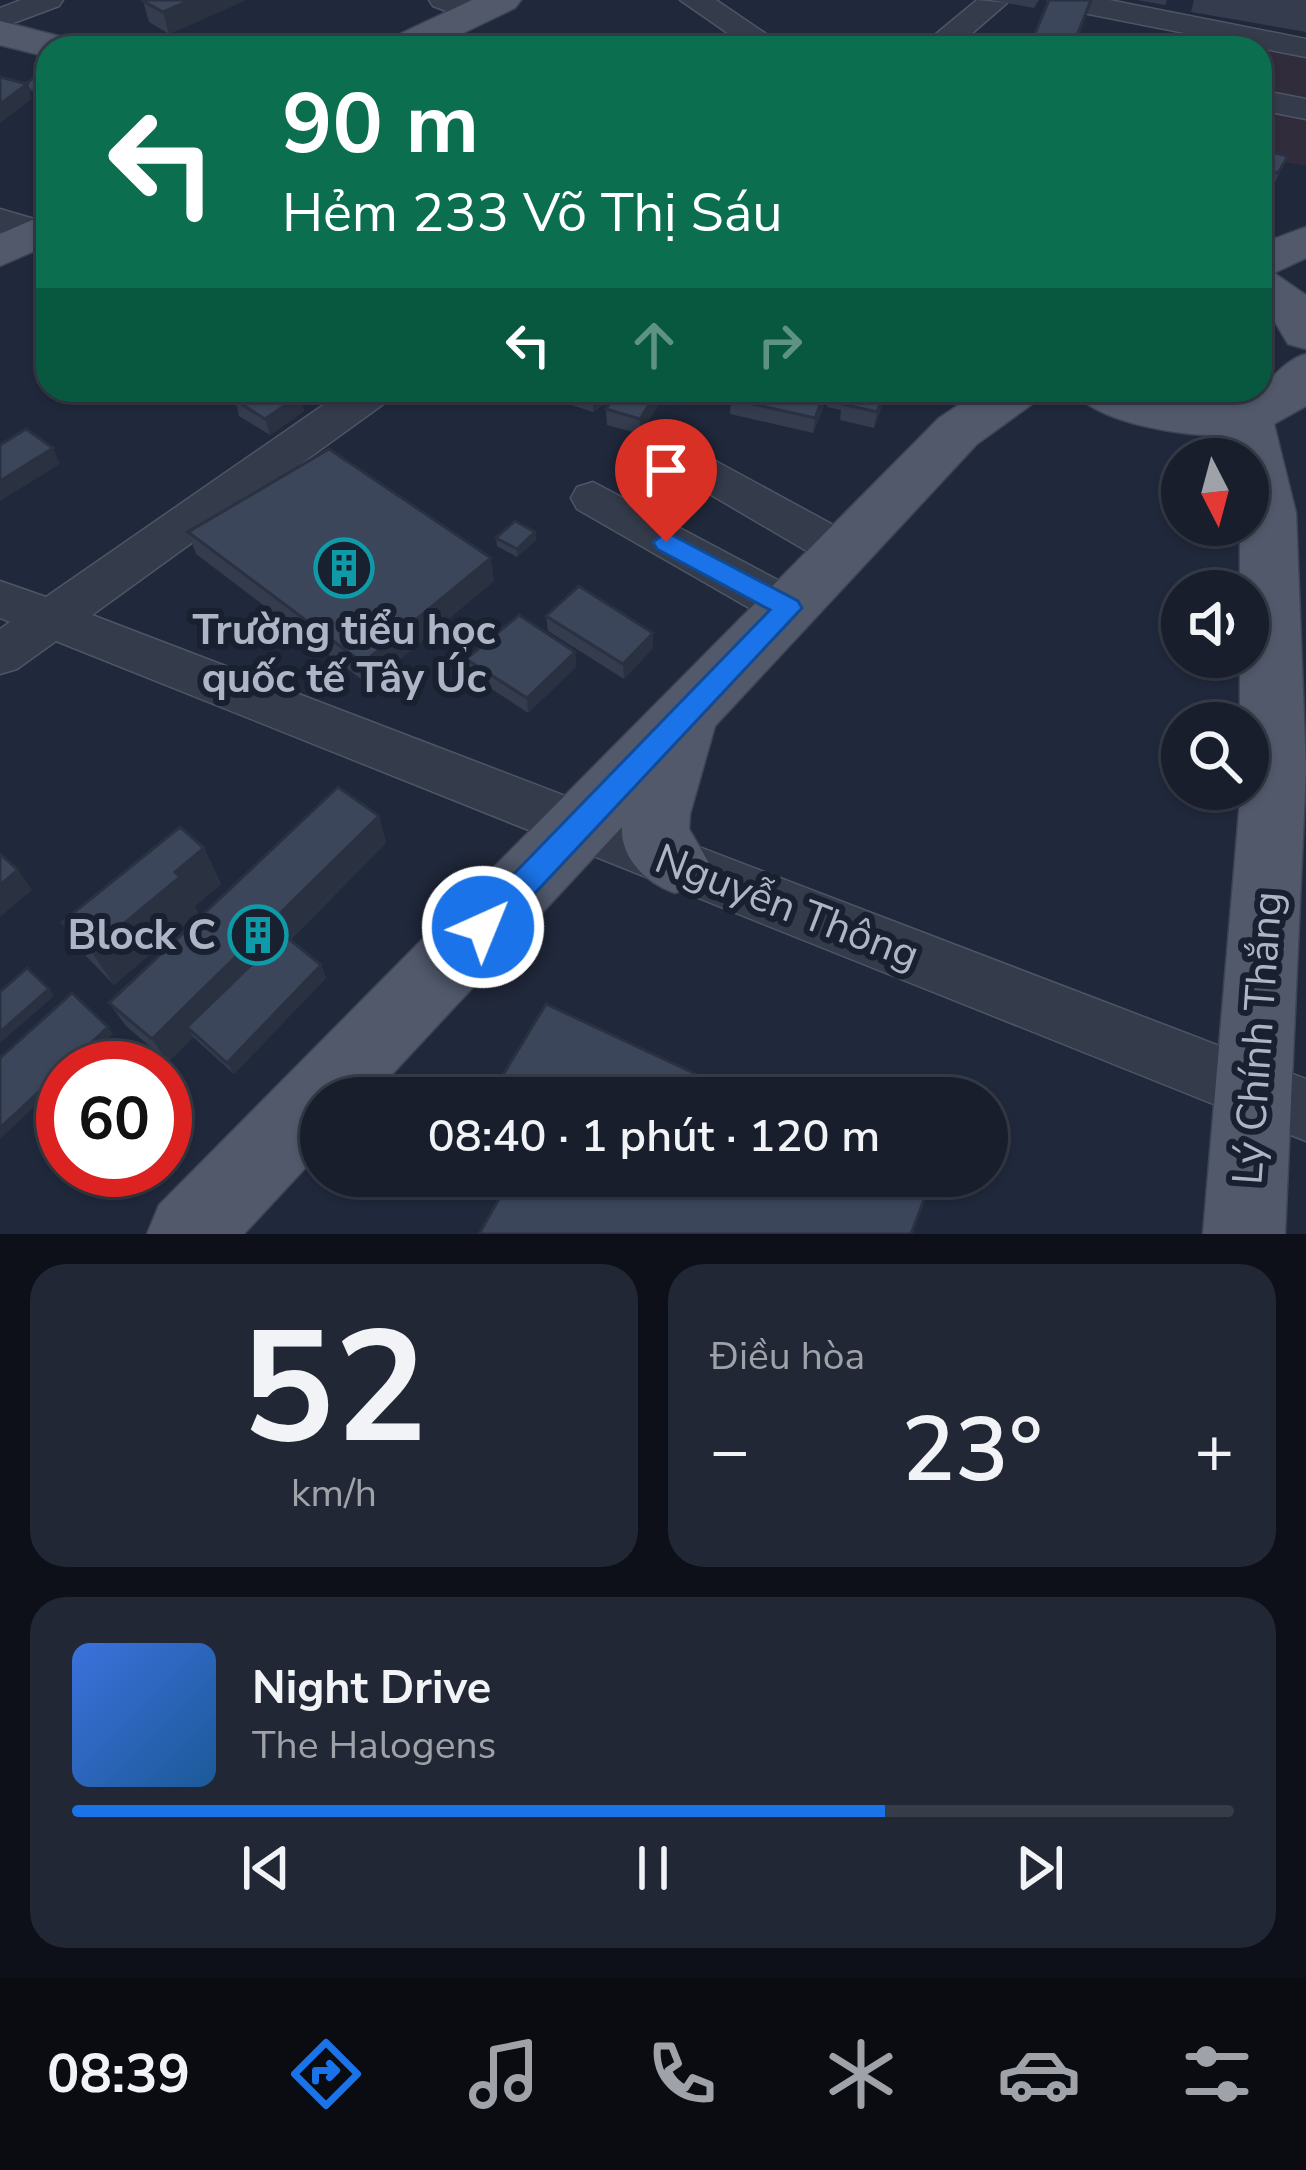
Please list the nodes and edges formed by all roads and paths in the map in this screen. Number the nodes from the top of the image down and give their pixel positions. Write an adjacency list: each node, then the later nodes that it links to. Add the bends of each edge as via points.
1 (48, 0): 6 (street)
2 (695, 0): 10 (street)
3 (1063, 0): 8 (street)
4 (992, 3): 11 (street)
5 (474, 4): 9 (main road)
6 (0, 19)
7 (0, 34): 12 (main road)
8 (1172, 35)
9 (421, 36)
10 (753, 36)
11 (950, 36)
12 (36, 42)
13 (1272, 45): 14 (street)
14 (1306, 48)
15 (0, 49): 16 (main road)
16 (36, 58)
17 (1272, 102): 18 (street)
18 (1306, 109)
19 (1306, 241): 20 (main road)
20 (1272, 257)
21 (1272, 293): 22 (main road)
22 (1306, 333)
23 (1286, 396): 30 (main road, Lý Chính Thắng)
24 (357, 402): 34 (street)
25 (1000, 402): 31 (main road, via 958,431)
26 (1130, 402): 27 (main road, via 1184,416)
27 (1255, 402)
28 (653, 442): 31 (street)
29 (593, 498): 33 (street)
30 (1287, 520): 37 (main road, Lý Chính Thắng)
31 (843, 551): 33 (main road)
32 (0, 599): 34 (street, Nguyễn Thông)
33 (788, 608): 36 (main road)
34 (53, 620): 35 (street); 38 (street, Nguyễn Thông)
35 (0, 655)
36 (697, 704): 38 (main road); 39 (main road, via 656,814 655,837)
37 (1290, 808): 40 (main road, Lý Chính Thắng)
38 (580, 825): 39 (street, Nguyễn Thông); 41 (main road)
39 (675, 863): 40 (street, Nguyễn Thông)
40 (1280, 1101): 42 (main road, Lý Chính Thắng)
41 (188, 1234)
42 (1244, 1234)

